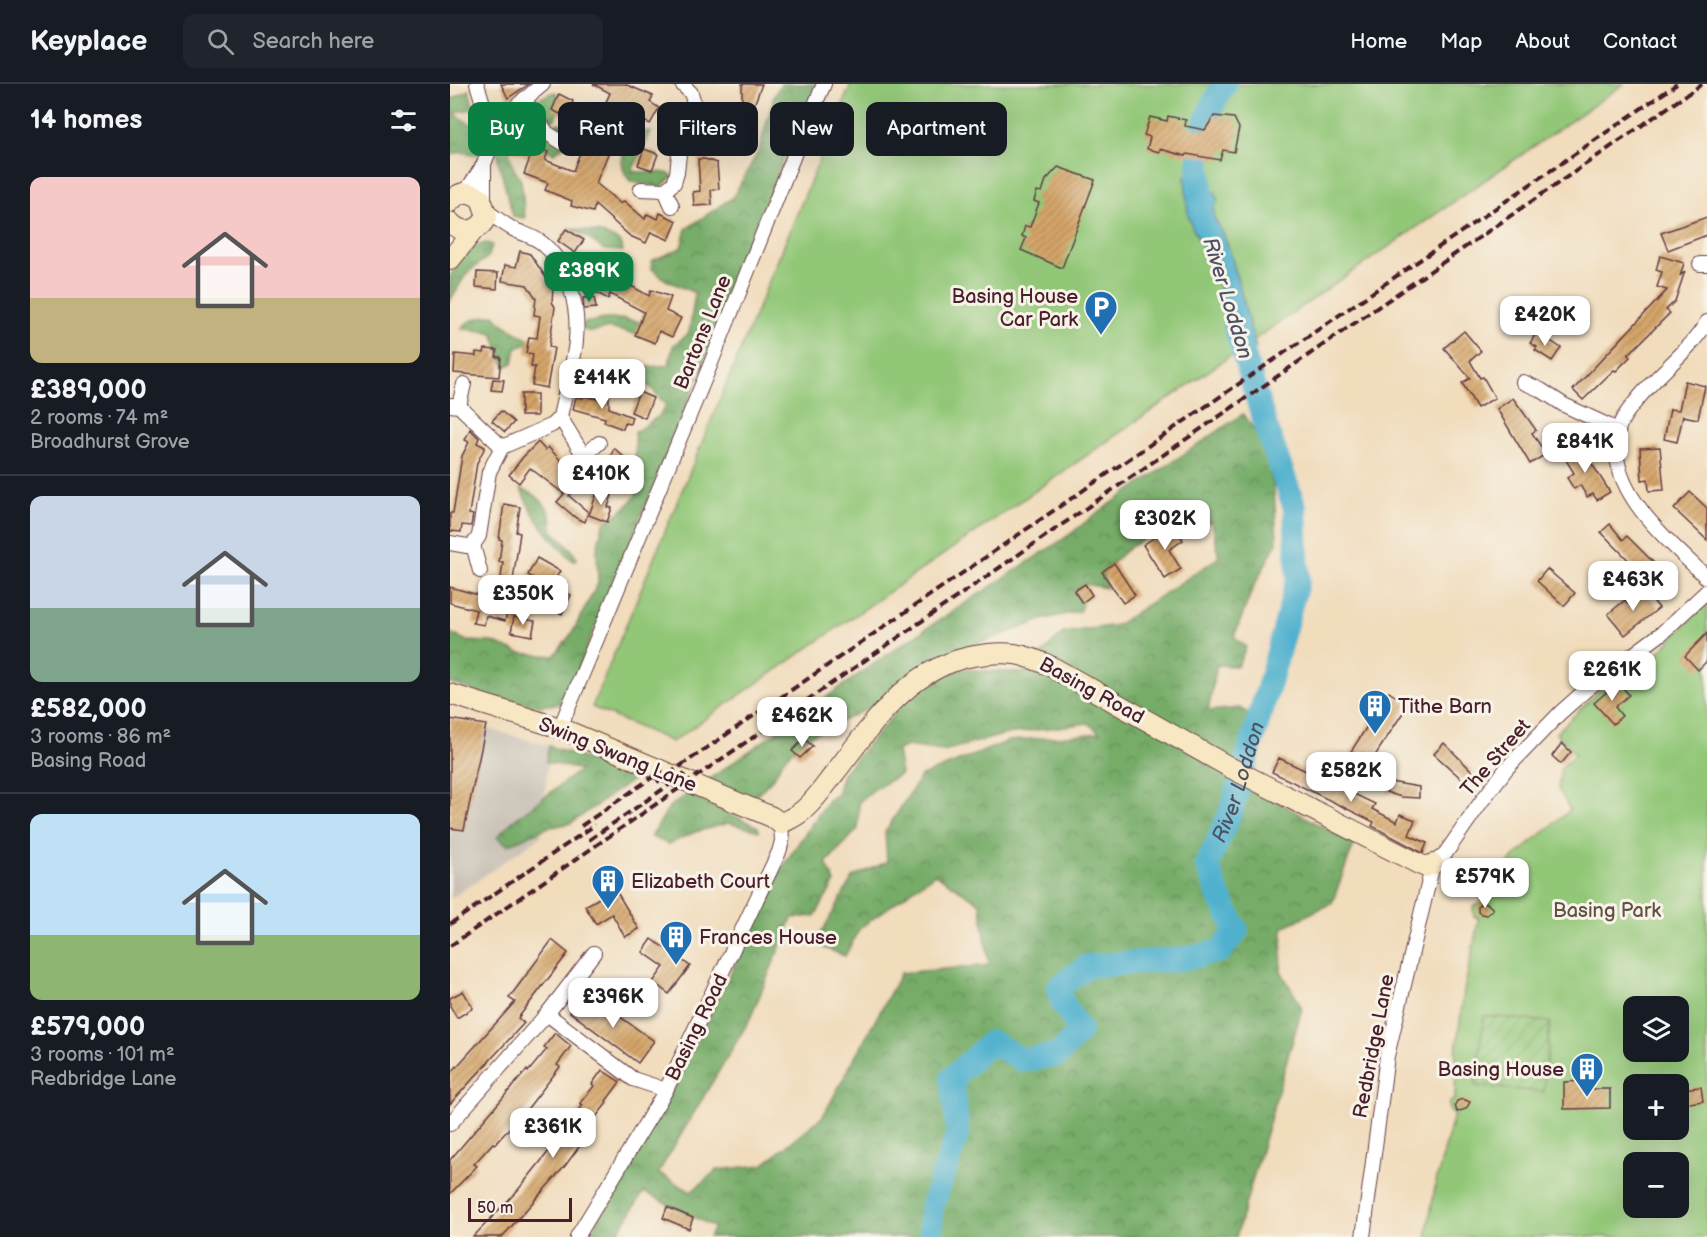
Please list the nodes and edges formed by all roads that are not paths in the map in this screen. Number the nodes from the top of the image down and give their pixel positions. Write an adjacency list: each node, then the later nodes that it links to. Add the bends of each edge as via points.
1 (477, 84): 6 (street)
2 (543, 84): 5 (street)
3 (682, 84): 12 (street, via 691,93 694,115 680,145 674,183)
4 (824, 84): 34 (street, Bartons Lane)
5 (524, 99): 7 (street); 8 (street, via 547,133)
6 (483, 102)
7 (521, 102)
8 (558, 140)
9 (487, 156): 10 (street)
10 (484, 164): 13 (street); 15 (street)
11 (641, 189): 12 (street)
12 (665, 190): 14 (street)
13 (455, 197): 15 (street, via 476,195)
14 (672, 206)
15 (481, 218): 16 (street, via 460,230); 17 (street); 22 (street, via 534,237 563,268 574,302 576,340)
16 (450, 222)
17 (450, 260)
18 (1707, 322): 23 (street, via 1636,401)
19 (1524, 382): 23 (street)
20 (464, 384): 21 (street)
21 (454, 405): 25 (street)
22 (560, 417): 25 (street, via 552,425); 26 (street)
23 (1618, 430): 31 (street, via 1620,471 1641,512)
24 (599, 443): 26 (street)
25 (502, 447): 29 (street, via 489,472 479,536)
26 (584, 456): 27 (street)
27 (602, 479)
28 (450, 543): 29 (street)
29 (473, 545): 30 (street)
30 (480, 571)
31 (1707, 578)
32 (1707, 591): 36 (street, The Street, via 1662,633 1560,714 1508,768 1445,854)
33 (450, 694): 34 (street, Swing Swang Lane)
34 (560, 728): 35 (street, Swing Swang Lane)
35 (781, 824): 36 (street, Basing Road, via 801,812 900,693 924,674 945,663 987,653 1026,655 1231,768 1419,864); 39 (street, Basing Road, via 779,852)
36 (1433, 864): 42 (street, Redbridge Lane, via 1387,1056)
37 (594, 953): 38 (street)
38 (547, 1014): 39 (street, via 633,1078); 40 (street)
39 (666, 1090): 41 (street, Basing Road)
40 (450, 1124)
41 (577, 1237)
42 (1363, 1237)

